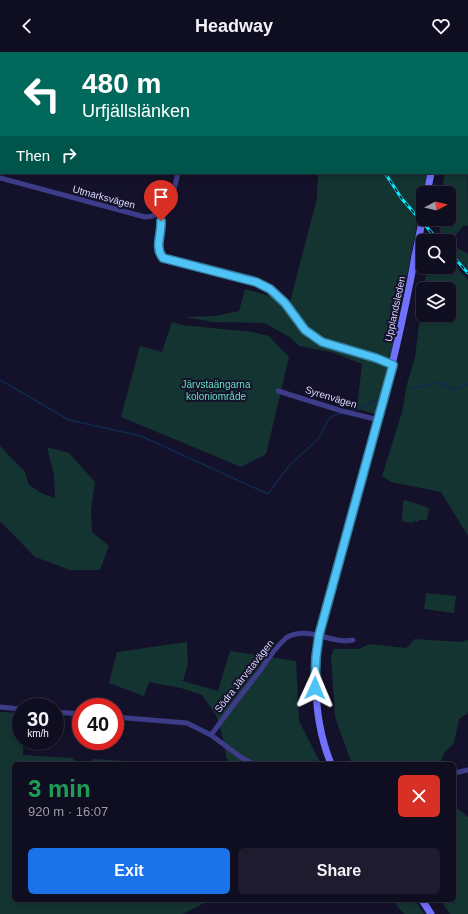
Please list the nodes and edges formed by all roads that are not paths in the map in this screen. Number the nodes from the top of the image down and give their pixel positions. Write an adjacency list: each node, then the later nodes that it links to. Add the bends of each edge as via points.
1 (178, 174): 5 (street, via 168,205)
2 (431, 174): 4 (street)
3 (0, 178): 5 (street, Utmarksvägen, via 145,217)
4 (429, 186)
5 (159, 214): 7 (street, via 162,226 158,244 163,258 256,282 270,289 285,303 305,330 322,342)
6 (421, 226): 7 (street, Upplandsleden, bridge)
7 (393, 365): 9 (street, Upplandsleden)
8 (278, 391): 9 (street, Syrenvägen)
9 (379, 420): 10 (street, Upplandsleden)
10 (319, 635): 11 (street, via 338,640); 15 (street, Södra Järvstavägen, via 295,634 284,640); 17 (street, Upplandsleden, via 315,673 317,712)
11 (353, 640)
12 (0, 707): 13 (street)
13 (12, 708)
14 (124, 718): 15 (street, via 187,723)
15 (211, 734): 16 (street)
16 (250, 762)
17 (330, 762)
18 (468, 770): 19 (street)
19 (456, 773)
20 (423, 902): 21 (street)
21 (431, 914)

